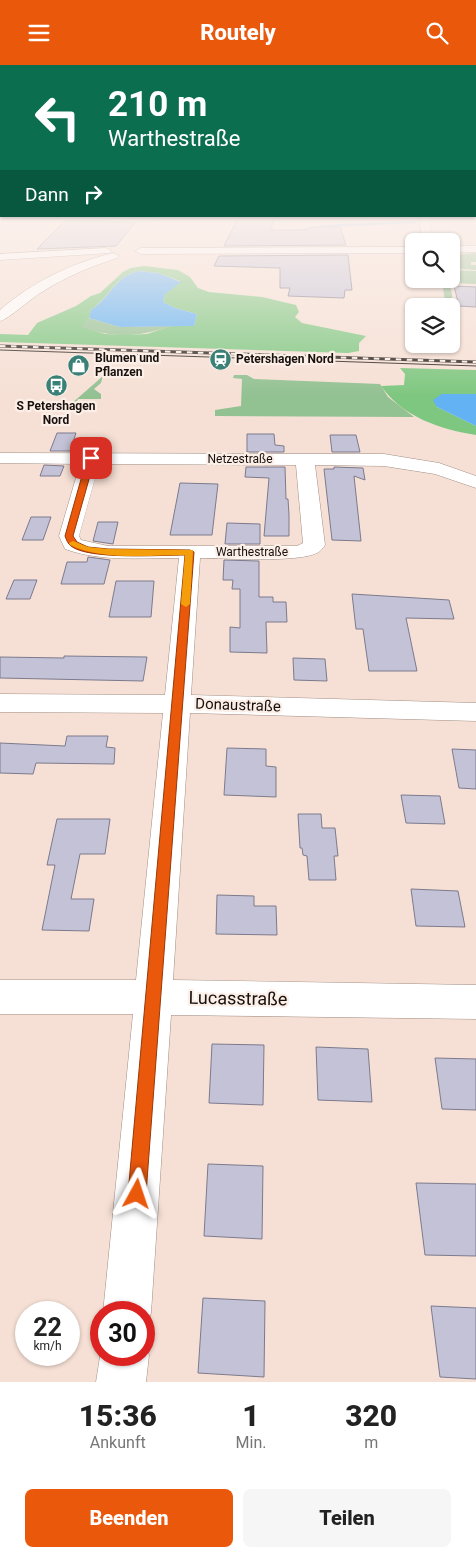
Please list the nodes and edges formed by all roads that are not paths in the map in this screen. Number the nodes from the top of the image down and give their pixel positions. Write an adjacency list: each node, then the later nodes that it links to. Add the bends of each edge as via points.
1 (68, 274): 2 (street, via 24,297)
2 (0, 317)
3 (0, 458): 4 (street, Netzestraße)
4 (91, 458): 5 (street, Netzestraße); 7 (street, Warthestraße, via 69,536 74,544 108,552)
5 (305, 459): 6 (street, Netzestraße, via 408,463 439,469); 7 (street, Warthestraße, via 314,545 297,553)
6 (476, 482)
7 (190, 552): 9 (street)
8 (0, 703): 9 (street, Donaustraße)
9 (177, 704): 10 (street, Donaustraße); 12 (street)
10 (476, 712)
11 (0, 997): 12 (street, Lucasstraße)
12 (153, 997): 13 (street, Lucasstraße); 14 (street)
13 (476, 1002)
14 (128, 1301)
15 (123, 1366): 16 (street)
16 (121, 1382)

